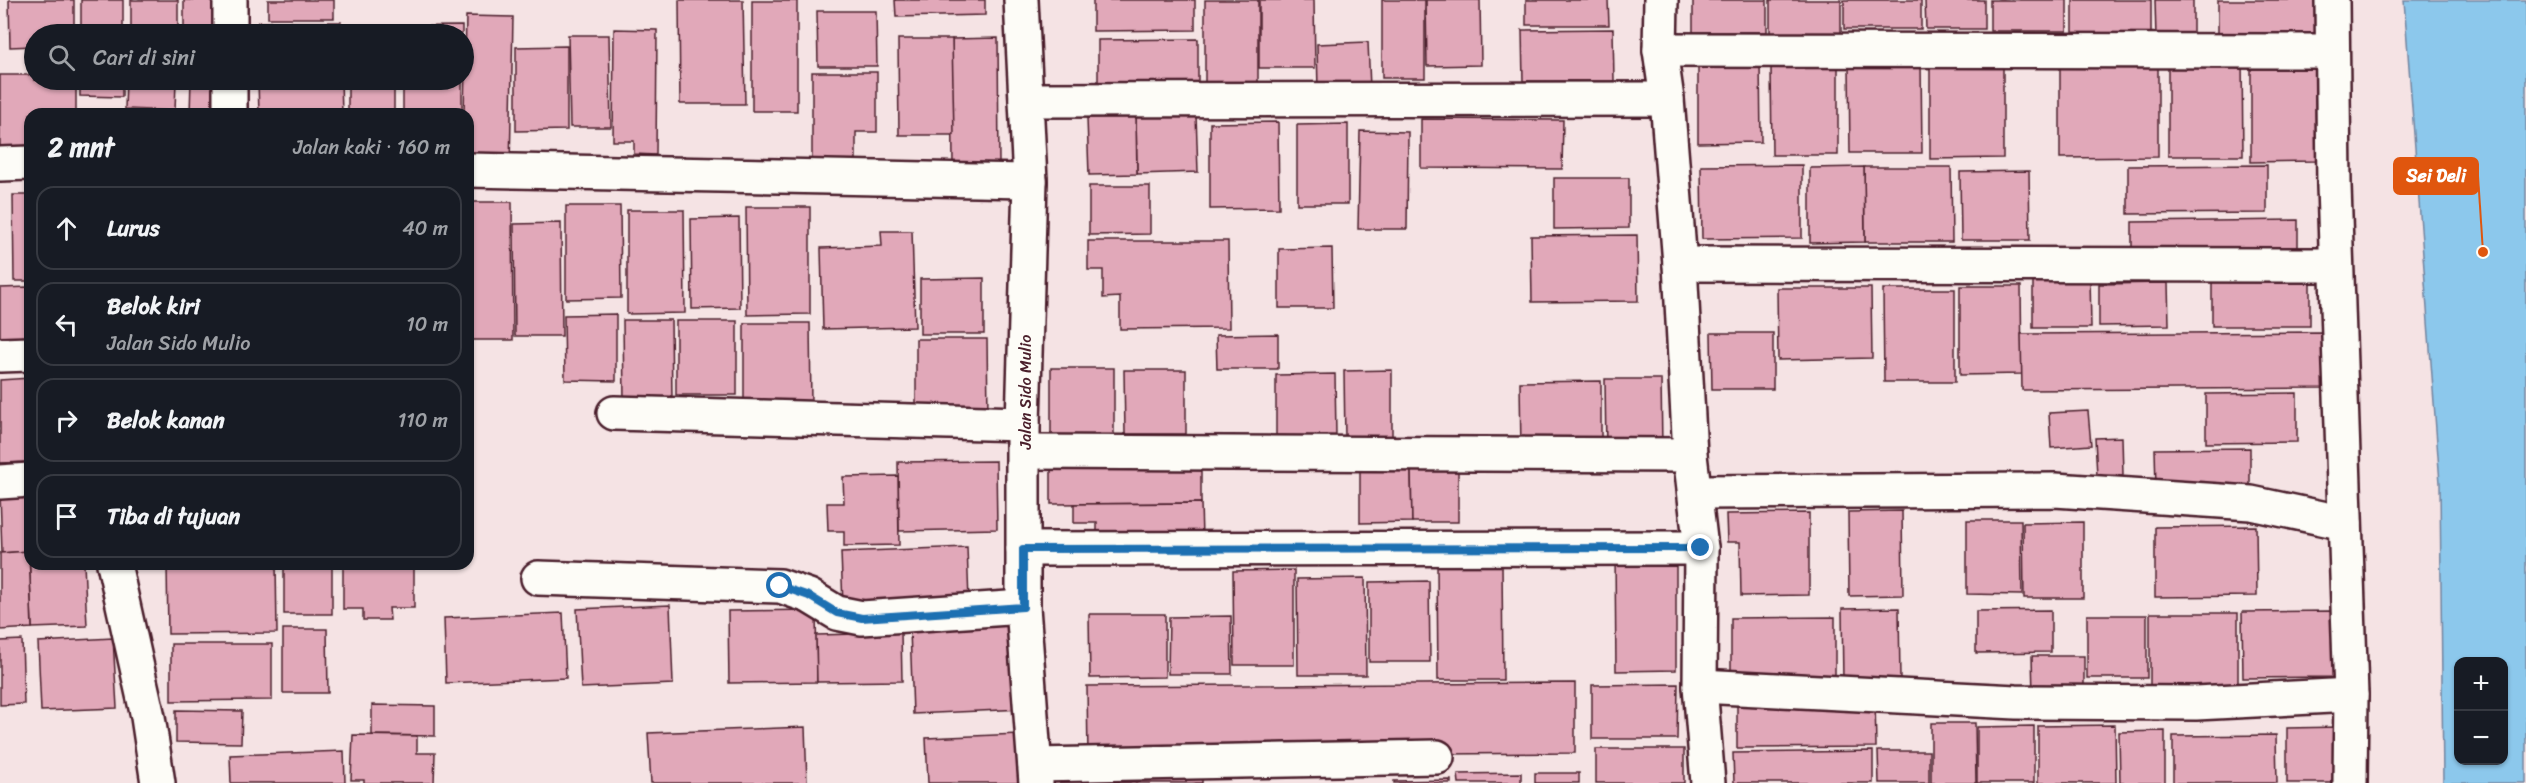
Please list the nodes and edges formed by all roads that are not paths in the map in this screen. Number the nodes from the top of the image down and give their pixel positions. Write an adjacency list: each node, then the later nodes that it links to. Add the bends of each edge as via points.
1 (230, 0): 5 (street)
2 (1021, 0): 10 (street, Jalan Sido Mulio)
3 (1661, 0): 6 (street)
4 (2332, 0): 7 (street)
5 (230, 24)
6 (1660, 50): 7 (street); 9 (street)
7 (2332, 51): 17 (street)
8 (230, 90): 11 (street)
9 (1666, 99): 10 (street); 16 (street)
10 (1026, 100): 15 (street, Jalan Sido Mulio)
11 (230, 108)
12 (24, 163): 13 (street)
13 (0, 164)
14 (474, 170): 15 (street)
15 (1030, 181): 21 (street, Jalan Sido Mulio)
16 (1680, 264): 17 (street); 22 (street)
17 (2336, 265): 26 (street)
18 (24, 354): 19 (street)
19 (0, 355)
20 (614, 413): 21 (street)
21 (1024, 438): 22 (street); 28 (street, Jalan Sido Mulio)
22 (1690, 455): 25 (street)
23 (24, 480): 24 (street)
24 (0, 482)
25 (1695, 492): 26 (street, via 2055,490 2251,503); 27 (street)
26 (2345, 523): 33 (street)
27 (1701, 548): 28 (street); 32 (street)
28 (1023, 549): 31 (street, Jalan Sido Mulio)
29 (115, 570): 36 (street, via 148,717)
30 (538, 578): 31 (street, via 780,586 809,596 837,613 862,618)
31 (1023, 607): 35 (street, Jalan Sido Mulio)
32 (1700, 686): 33 (street, via 2016,702 2196,704); 37 (street)
33 (2351, 695): 38 (street)
34 (1437, 757): 35 (street)
35 (1035, 774)
36 (158, 783)
37 (1708, 783)
38 (2350, 783)

